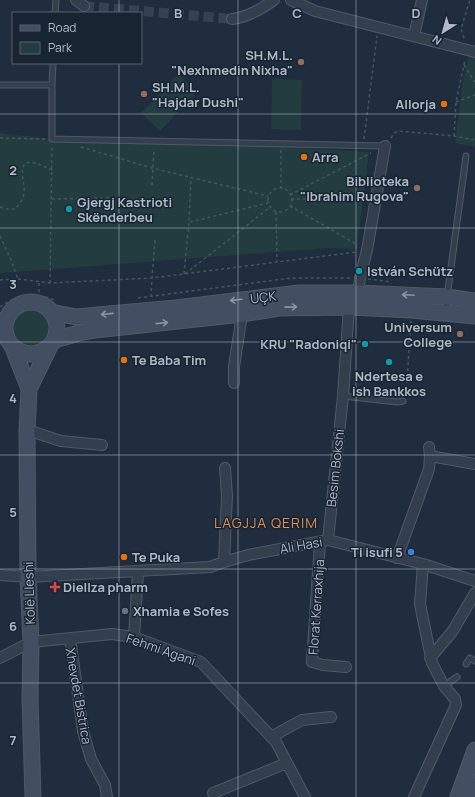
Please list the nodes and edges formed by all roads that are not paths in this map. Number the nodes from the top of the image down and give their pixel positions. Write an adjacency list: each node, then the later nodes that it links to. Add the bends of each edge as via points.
1 (56, 0): 5 (lane)
2 (274, 0): 6 (street, via 260,10 242,18)
3 (291, 0): 7 (street, via 315,11)
4 (422, 0): 7 (street)
5 (55, 12)
6 (232, 19)
7 (414, 36): 8 (street)
8 (471, 51)
9 (53, 64): 11 (lane)
10 (0, 85): 11 (lane)
11 (52, 85): 12 (lane, via 52,139)
12 (385, 146): 14 (street)
13 (466, 156): 15 (lane)
14 (358, 293): 15 (street, UÇK, one-way to 14); 18 (street, UÇK, one-way to 18, via 299,293 76,317)
15 (447, 297): 16 (street, UÇK); 19 (lane)
16 (475, 301)
17 (349, 307): 19 (street, UÇK); 20 (street, UÇK, one-way to 17, via 279,308); 27 (street, Besim Bokshi)
18 (52, 312): 22 (street, UÇK, via 44,306 26,303 17,306); 24 (street, via 57,331)
19 (446, 312): 21 (street, UÇK)
20 (242, 314): 24 (street, UÇK, one-way to 20, via 95,330); 25 (street, UÇK)
21 (475, 316)
22 (3, 320): 23 (street, UÇK)
23 (7, 343): 24 (street, UÇK, via 22,353 31,354 40,353); 26 (street)
24 (51, 344): 26 (street)
25 (234, 383)
26 (29, 389): 29 (street, Kolë Lleshi)
27 (343, 396): 28 (lane); 33 (street, Besim Bokshi)
28 (403, 401)
29 (27, 430): 30 (street, via 61,441); 39 (street, Kolë Lleshi)
30 (102, 445)
31 (475, 464): 34 (street, via 429,451 429,468)
32 (225, 468): 35 (street, via 227,496)
33 (324, 541): 34 (street, Ali Hasi); 35 (street, Ali Hasi); 49 (street, Florat Kerraxhija, via 312,662)
34 (397, 558): 36 (street, Ali Hasi)
35 (224, 562): 37 (street, Ali Hasi, via 210,567)
36 (424, 564): 40 (street, Ali Hasi); 46 (street, via 420,604)
37 (138, 572): 39 (street, Ali Hasi); 42 (street)
38 (0, 575): 39 (street, Ali Hasi)
39 (28, 577): 44 (street, Kolë Lleshi)
40 (475, 581)
41 (475, 593): 46 (street, via 452,632)
42 (134, 637): 43 (street, Fehmi Agani, via 112,634); 53 (street, Fehmi Agani, via 201,662)
43 (70, 638): 44 (street, Fehmi Agani); 59 (street, Xhevdet Bistrica, via 83,731 91,759 105,785)
44 (31, 642): 45 (street, Fehmi Agani); 58 (street, Kolë Lleshi)
45 (0, 658)
46 (430, 658): 51 (street)
47 (475, 660): 48 (lane, via 470,658)
48 (466, 664)
49 (346, 667)
50 (457, 677): 51 (lane)
51 (444, 686): 61 (street, via 455,698 456,705)
52 (331, 717): 53 (street, via 302,720)
53 (271, 737): 55 (street, Fehmi Agani)
54 (475, 750): 62 (street)
55 (287, 763): 57 (street); 60 (street, Fehmi Agani)
56 (475, 785): 63 (street)
57 (214, 793)
58 (33, 797)
59 (107, 797)
60 (305, 797)
61 (414, 797)
62 (458, 797)
63 (471, 797)

